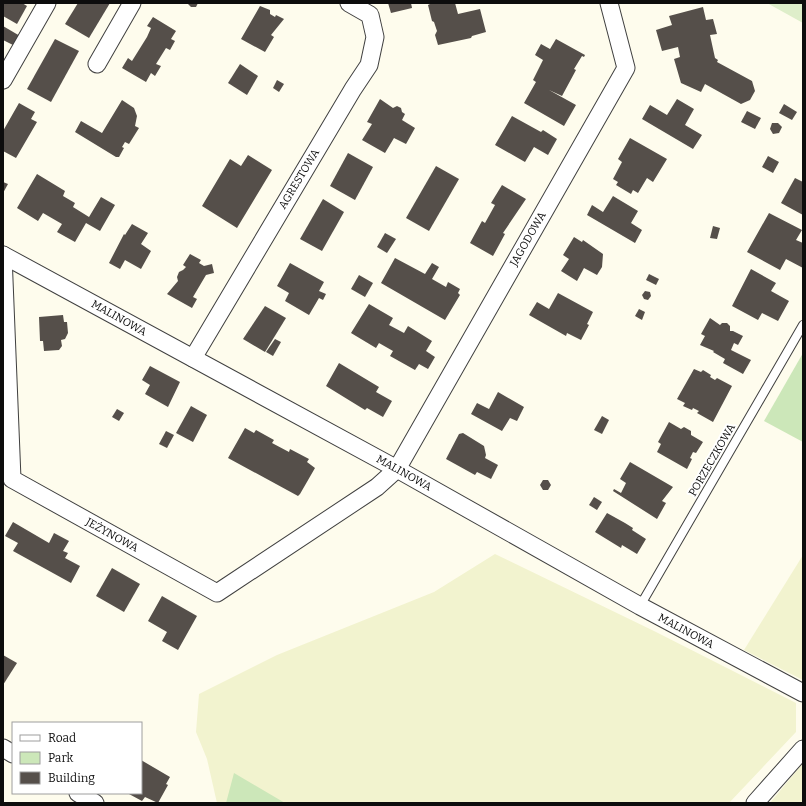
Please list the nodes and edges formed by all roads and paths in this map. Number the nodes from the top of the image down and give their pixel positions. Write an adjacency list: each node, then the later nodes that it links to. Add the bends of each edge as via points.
1 (47, 3): 6 (street)
2 (132, 3): 5 (street)
3 (349, 3): 9 (street, AGRESTOWA, via 370,15 375,37 369,65)
4 (610, 3): 10 (street, JAGODOWA, via 626,68)
5 (97, 64)
6 (3, 80)
7 (3, 255): 9 (street, MALINOWA); 10 (street, JEŻYNOWA, via 12,480 216,593 377,487)
8 (803, 325): 11 (lane, PORZECZKOWA)
9 (193, 358): 10 (street, MALINOWA)
10 (397, 469): 11 (street, MALINOWA)
11 (640, 606): 12 (street, MALINOWA)
12 (803, 693)
13 (3, 748): 15 (street)
14 (803, 750): 18 (street)
15 (12, 753)
16 (80, 794): 17 (street)
17 (95, 803)
18 (755, 803)

